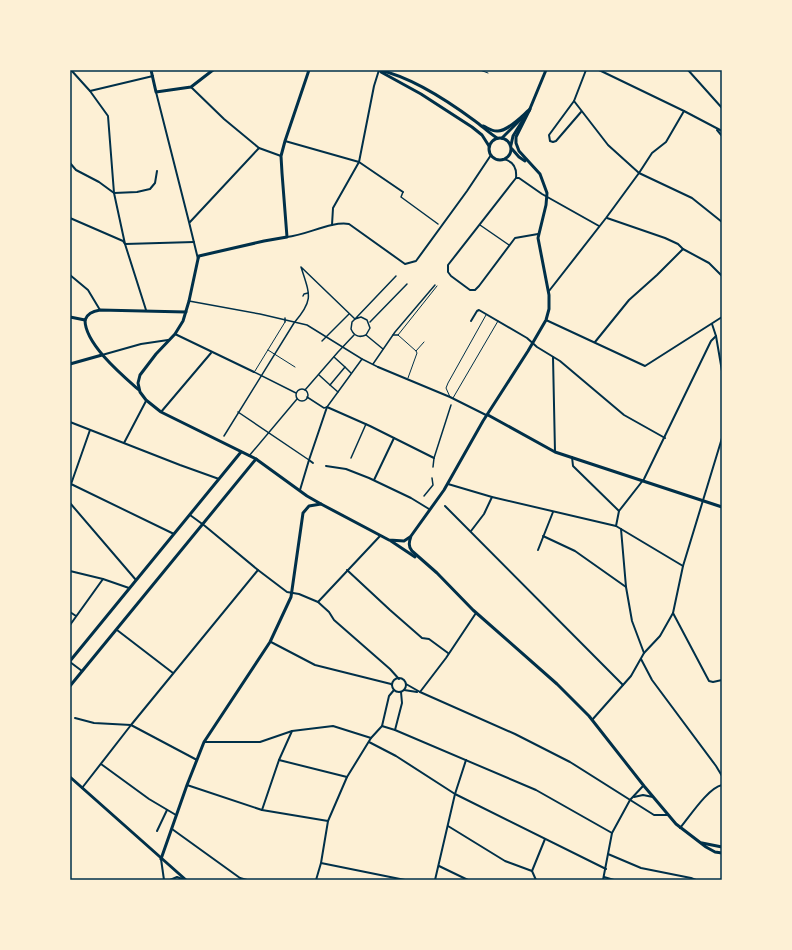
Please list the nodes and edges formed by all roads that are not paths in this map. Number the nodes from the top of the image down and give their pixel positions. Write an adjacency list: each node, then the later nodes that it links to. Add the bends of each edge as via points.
1 (71, 70): 14 (street)
2 (151, 70): 12 (street)
3 (213, 70): 13 (street)
4 (309, 70): 27 (street)
5 (378, 70): 21 (street, via 392,73 424,88); 28 (street, via 472,127 482,135); 34 (street)
6 (480, 70): 11 (lane)
7 (546, 70): 18 (street)
8 (586, 70): 16 (street)
9 (600, 70): 19 (street)
10 (688, 70): 17 (street)
11 (488, 73)
12 (153, 76): 14 (street); 15 (street)
13 (191, 87): 15 (street); 30 (street)
14 (90, 91): 41 (street, via 108,116)
15 (156, 92): 45 (street)
16 (574, 101): 20 (street); 20 (street, via 549,135 550,141 556,141)
17 (722, 108)
18 (530, 109): 21 (street, via 501,131 489,129); 26 (street); 29 (street, via 512,136); 36 (street, via 516,140 518,151)
19 (684, 111): 22 (street); 38 (street, via 666,142 652,153)
20 (581, 112): 38 (street, via 608,145)
21 (475, 121): 25 (street)
22 (715, 127): 23 (street); 24 (street)
23 (722, 131)
24 (722, 136)
25 (497, 138): 26 (street); 28 (street)
26 (502, 138): 29 (street, via 508,140)
27 (285, 141): 32 (street); 34 (street)
28 (489, 146): 31 (street)
29 (511, 147): 33 (street, via 508,156); 36 (street, via 519,157)
30 (259, 148): 32 (street); 45 (street)
31 (491, 155): 33 (street, via 497,160); 48 (street, via 416,261 406,264 349,224)
32 (281, 156): 52 (street)
33 (503, 160): 39 (street, via 509,160 514,164)
34 (359, 162): 40 (street); 48 (street, via 333,208)
35 (70, 163): 41 (street, via 76,170)
36 (529, 163): 42 (street, via 540,174)
37 (157, 171): 41 (street, via 155,183 150,189)
38 (639, 174): 44 (street); 46 (street, via 692,198)
39 (516, 178): 42 (street); 49 (street)
40 (403, 192): 47 (street, via 401,197)
41 (114, 193): 54 (street)
42 (547, 197): 50 (street); 51 (street)
43 (70, 218): 54 (street)
44 (606, 218): 50 (street); 56 (street, via 665,238)
45 (189, 222): 53 (street)
46 (722, 222)
47 (438, 224)
48 (332, 225): 52 (street)
49 (480, 225): 55 (street); 55 (street, via 448,265 448,272 452,277 470,290 480,286)
50 (599, 226): 63 (street)
51 (538, 234): 55 (street, via 517,236); 63 (street)
52 (288, 237): 57 (street, via 216,251 202,255)
53 (194, 242): 54 (street); 57 (street)
54 (125, 244): 68 (street)
55 (508, 245)
56 (683, 249): 60 (street, via 709,263); 93 (street, via 630,300)
57 (198, 259): 66 (street)
58 (70, 275): 67 (street, via 88,290)
59 (396, 276): 74 (street)
60 (722, 276)
61 (408, 284): 81 (street)
62 (436, 285): 83 (street); 87 (lane)
63 (549, 291): 77 (street)
64 (308, 293): 65 (street); 70 (street, via 301,267); 80 (street, via 309,301 306,308)
65 (304, 296)
66 (190, 300): 69 (street); 76 (street)
67 (100, 310): 68 (street); 75 (street, via 91,313)
68 (146, 310): 69 (street)
69 (186, 312): 84 (street)
70 (350, 314): 74 (street); 88 (street)
71 (487, 314): 78 (street, via 476,311); 79 (street); 122 (lane, via 448,383 446,388)
72 (70, 317): 75 (street)
73 (722, 317): 82 (street)
74 (355, 319): 81 (street, via 361,317); 85 (street, via 351,329)
75 (85, 320): 101 (street, via 86,329)
76 (285, 320): 80 (street); 97 (lane)
77 (546, 320): 93 (street); 94 (street)
78 (472, 321)
79 (498, 321): 94 (street); 122 (lane)
80 (294, 323): 88 (street, via 307,325); 100 (street)
81 (370, 323): 86 (street)
82 (712, 324): 89 (street); 93 (street, via 645,366)
83 (394, 333): 87 (street); 96 (street)
84 (174, 334): 90 (street); 99 (street)
85 (355, 335): 86 (street); 95 (street)
86 (366, 335): 96 (street)
87 (398, 335): 98 (lane)
88 (327, 336): 91 (street); 95 (street)
89 (716, 336): 110 (street); 136 (street, via 711,341)
90 (169, 340): 101 (street, via 141,344); 118 (street, via 139,377)
91 (322, 341)
92 (424, 342): 98 (lane)
93 (594, 342)
94 (533, 344): 103 (street); 129 (street)
95 (343, 347): 102 (street); 104 (street)
96 (383, 349): 106 (street)
97 (268, 350): 100 (lane); 111 (lane)
98 (416, 351): 115 (lane)
99 (211, 353): 111 (street); 127 (street)
100 (274, 354): 109 (lane); 113 (street)
101 (102, 355): 105 (street); 118 (street)
102 (334, 357): 107 (street); 114 (street)
103 (553, 357): 136 (street, via 624,415); 140 (street)
104 (362, 359): 106 (street); 112 (street)
105 (70, 364)
106 (373, 364): 108 (street)
107 (345, 367): 112 (street); 116 (street)
108 (378, 367): 115 (street)
109 (295, 368)
110 (722, 371)
111 (254, 372): 113 (street)
112 (352, 373): 119 (street)
113 (261, 375): 120 (street); 128 (street)
114 (319, 375): 116 (street); 117 (street)
115 (407, 380): 122 (street)
116 (330, 385): 119 (street)
117 (305, 390): 120 (street); 121 (street)
118 (140, 392): 124 (street)
119 (338, 392): 126 (street)
120 (296, 393): 123 (street)
121 (307, 397): 123 (street, via 303,401); 126 (street)
122 (452, 398): 129 (street)
123 (297, 399): 133 (street)
124 (146, 400): 127 (street); 138 (street)
125 (451, 405): 144 (street)
126 (327, 408): 131 (street); 146 (street)
127 (161, 412): 139 (street)
128 (238, 412): 133 (street); 134 (street)
129 (488, 415): 140 (street); 154 (street)
130 (70, 422): 132 (street)
131 (366, 424): 135 (street); 143 (street)
132 (90, 430): 138 (street); 155 (street)
133 (268, 433): 141 (street); 146 (street)
134 (224, 436)
135 (394, 438): 144 (street); 152 (street)
136 (665, 438): 153 (street)
137 (722, 438): 159 (street)
138 (124, 443): 151 (street)
139 (241, 452): 141 (street); 151 (street)
140 (555, 452): 142 (street)
141 (249, 456): 145 (street)
142 (572, 457): 153 (street); 165 (street, via 572,466)
143 (350, 458)
144 (434, 458): 149 (street)
145 (256, 459): 156 (street); 168 (street)
146 (309, 460): 147 (street); 156 (street)
147 (313, 463)
148 (326, 466): 152 (street, via 346,468)
149 (433, 467)
150 (432, 478): 157 (street, via 433,485)
151 (219, 479): 167 (street)
152 (374, 480): 164 (street)
153 (642, 481): 159 (street); 165 (street)
154 (448, 484): 158 (street); 164 (street)
155 (70, 485): 172 (street)
156 (300, 490): 161 (street)
157 (424, 496)
158 (492, 497): 166 (street); 171 (street, via 484,514)
159 (703, 501): 163 (street); 179 (street)
160 (70, 503): 184 (street)
161 (321, 504): 173 (street); 187 (street, via 310,506 303,513)
162 (445, 506): 171 (street)
163 (722, 507)
164 (430, 510): 174 (street)
165 (619, 511): 169 (street)
166 (553, 512): 169 (street); 175 (street)
167 (190, 514): 168 (street); 172 (street)
168 (204, 525): 180 (street); 194 (street)
169 (616, 526): 170 (street)
170 (621, 530): 179 (street); 185 (street)
171 (471, 531): 205 (street)
172 (174, 534): 184 (street)
173 (381, 535): 176 (street); 181 (street)
174 (411, 536): 176 (street, via 404,541); 178 (street, via 410,549)
175 (543, 536): 177 (street); 185 (street, via 575,551)
176 (389, 540): 178 (street)
177 (538, 550)
178 (425, 563): 190 (street)
179 (683, 566): 191 (street)
180 (258, 570): 187 (street); 201 (street)
181 (348, 570): 188 (street); 197 (street, via 422,638 429,639)
182 (70, 571): 183 (street)
183 (103, 580): 186 (street); 192 (street)
184 (136, 580): 186 (street)
185 (626, 587): 196 (street, via 632,621)
186 (129, 588): 199 (street)
187 (292, 593): 188 (street); 195 (street)
188 (318, 602): 202 (street, via 334,620 390,668)
189 (70, 612): 192 (street)
190 (476, 612): 197 (street); 213 (street, via 557,684)
191 (673, 613): 196 (street, via 660,636); 203 (street, via 709,681)
192 (76, 616): 193 (street)
193 (70, 625)
194 (116, 629): 200 (street); 201 (street)
195 (270, 642): 207 (street, via 315,665); 219 (street)
196 (644, 653): 198 (street)
197 (448, 654): 211 (street)
198 (641, 658): 205 (street, via 636,669); 225 (street, via 652,680)
199 (70, 661): 200 (street)
200 (82, 671): 206 (street)
201 (173, 674): 214 (street)
202 (399, 679): 204 (street); 207 (street, via 394,681)
203 (722, 680)
204 (406, 684): 209 (street); 211 (street)
205 (622, 685): 213 (street)
206 (70, 686)
207 (392, 686): 208 (street)
208 (394, 690): 210 (street); 215 (street, via 389,696)
209 (404, 690): 210 (street); 211 (street)
210 (401, 692): 216 (street, via 402,703)
211 (420, 692): 235 (street, via 515,734 570,762)
212 (75, 718): 214 (street, via 94,723)
213 (592, 720): 230 (street)
214 (131, 725): 221 (street); 224 (street)
215 (382, 726): 216 (street); 218 (street)
216 (395, 730): 223 (street)
217 (292, 731): 218 (street, via 333,726); 219 (street, via 260,742); 222 (street)
218 (372, 738): 220 (street)
219 (204, 742): 221 (street)
220 (369, 742): 227 (street); 232 (street)
221 (197, 760): 228 (street)
222 (279, 760): 227 (street); 237 (street)
223 (466, 760): 232 (street); 245 (street, via 536,790)
224 (101, 764): 231 (street); 236 (street)
225 (722, 776)
226 (70, 777): 231 (street)
227 (347, 777): 240 (street)
228 (187, 785): 237 (street); 238 (street)
229 (721, 785): 242 (street, via 708,794)
230 (644, 786): 233 (street); 234 (street)
231 (82, 788): 251 (street)
232 (455, 794): 241 (street); 246 (street)
233 (633, 798): 234 (street, via 648,795); 235 (street)
234 (655, 799): 239 (street)
235 (630, 800): 239 (street, via 654,815); 245 (street)
236 (167, 810): 238 (street); 244 (street)
237 (262, 810): 240 (street)
238 (177, 815): 243 (street)
239 (668, 815): 242 (street)
240 (328, 821): 252 (street)
241 (448, 826): 253 (street); 255 (street, via 505,861)
242 (680, 828): 247 (street)
243 (172, 829): 251 (street); 260 (street, via 240,878)
244 (157, 831)
245 (612, 833): 250 (street)
246 (545, 839): 254 (street); 255 (street)
247 (702, 843): 248 (street); 249 (street, via 713,851)
248 (722, 847)
249 (722, 853)
250 (607, 854): 254 (street); 268 (street, via 641,868)
251 (162, 859): 257 (street); 259 (street)
252 (321, 863): 261 (street); 262 (street)
253 (439, 866): 263 (street); 264 (street)
254 (606, 869): 256 (street)
255 (532, 871): 265 (street)
256 (604, 877): 266 (street); 267 (street)
257 (164, 880)
258 (170, 880): 259 (street, via 177,877)
259 (186, 880)
260 (247, 880)
261 (316, 880)
262 (405, 880)
263 (435, 880)
264 (468, 880)
265 (536, 880)
266 (603, 880)
267 (614, 880)
268 (696, 880)

